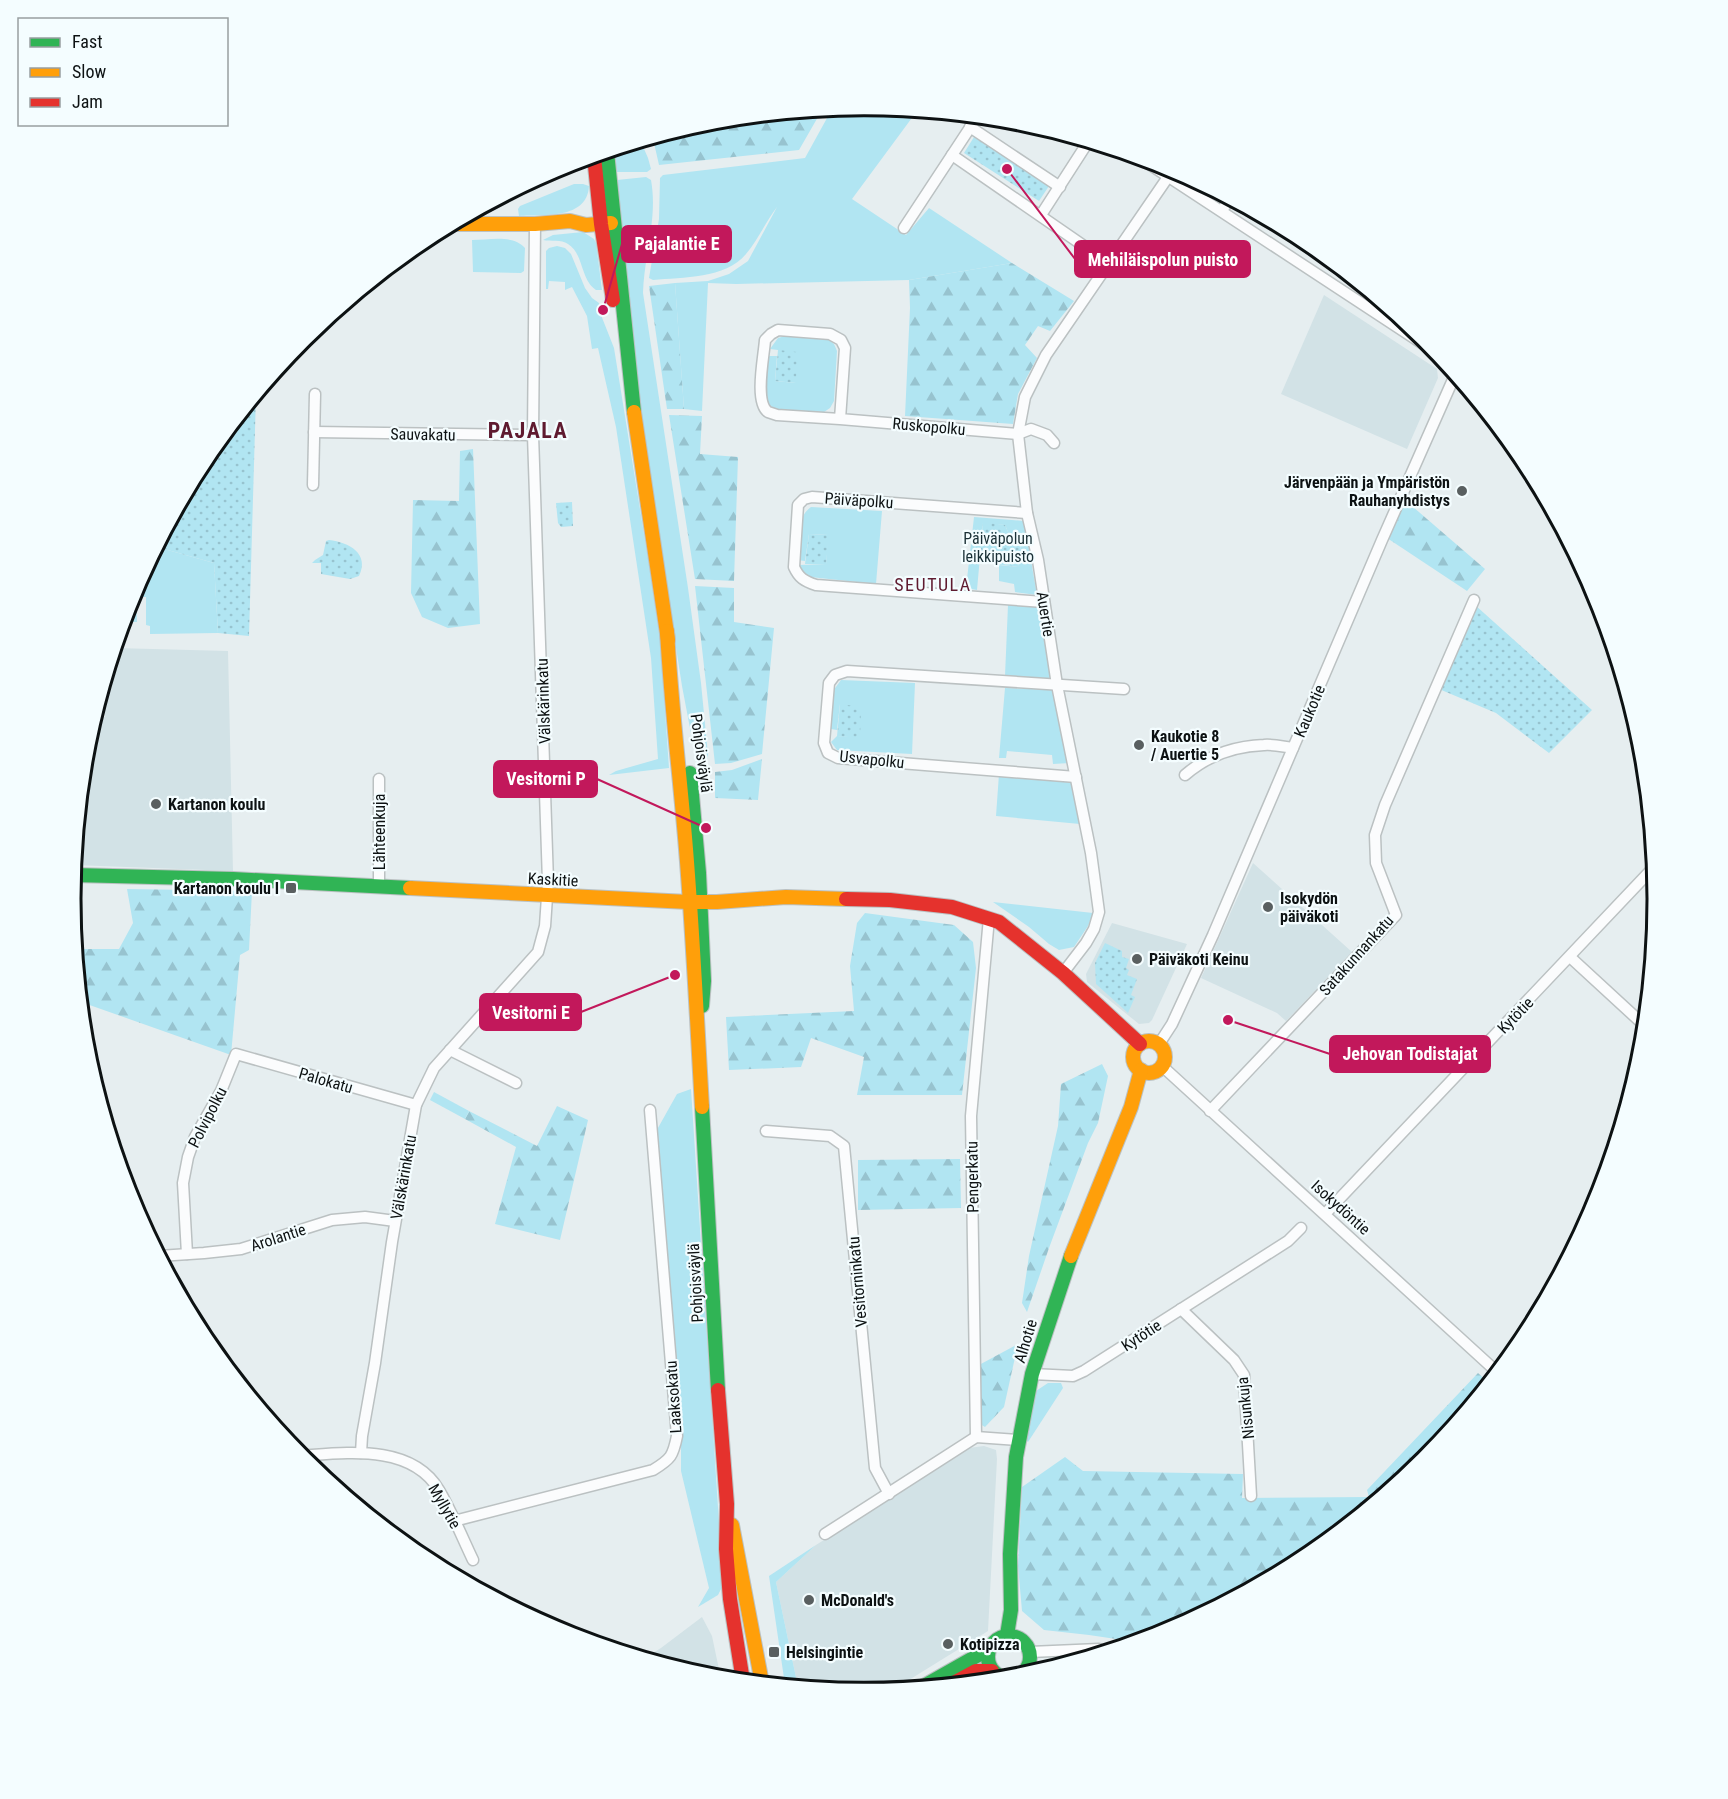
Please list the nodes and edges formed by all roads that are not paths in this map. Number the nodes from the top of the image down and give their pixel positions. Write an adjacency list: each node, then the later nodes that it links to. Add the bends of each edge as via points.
1 (972, 124): 2 (street)
2 (970, 127): 4 (street); 8 (street)
3 (1084, 148): 8 (street)
4 (952, 156): 12 (street); 16 (street)
5 (607, 160): 13 (street, Pohjoisväylä)
6 (596, 164): 13 (street, Pohjoisväylä)
7 (1168, 177): 17 (street, Auertie)
8 (1060, 187): 12 (street)
9 (1198, 191): 11 (street)
10 (1225, 205): 11 (street)
11 (1222, 211): 19 (street)
12 (1041, 216): 17 (street)
13 (607, 218): 15 (street, via 584,214 570,221); 42 (street, Pohjoisväylä, via 625,377 690,772 699,873)
14 (468, 224): 15 (street)
15 (535, 224): 26 (street, Välskärinkatu)
16 (904, 228)
17 (1110, 264): 25 (street, Auertie, via 1046,355 1025,397)
18 (1373, 305): 19 (street)
19 (1371, 309): 20 (street)
20 (1396, 325)
21 (1452, 382): 34 (street, Kaukotie)
22 (315, 394): 24 (street)
23 (840, 419): 23 (street, Ruskopolku, via 777,416 763,406 760,392 765,340 771,334 778,330 830,334 841,340 845,348); 25 (street, Ruskopolku)
24 (314, 432): 26 (street, Sauvakatu); 28 (street)
25 (1018, 434): 27 (street, Ruskopolku, via 1031,429 1047,435); 29 (street, Auertie)
26 (533, 435): 41 (street, Välskärinkatu)
27 (1054, 443)
28 (313, 485)
29 (1027, 513): 31 (street, Auertie); 31 (street, Päiväpolku, via 812,497 798,505 794,567 804,581 816,585)
30 (1474, 600): 56 (street, Satakunnankatu, via 1375,835 1376,863 1396,915)
31 (1044, 602): 32 (street, Auertie)
32 (1057, 686): 33 (street); 36 (street, Auertie); 36 (street, Usvapolku, via 848,671 835,675 829,683 824,743 828,753 838,758)
33 (1124, 689)
34 (1293, 748): 35 (street, via 1265,744 1226,751 1198,763); 48 (street, Kaukotie, via 1213,935)
35 (1185, 775)
36 (1076, 777): 45 (street, Auertie, via 1099,912 1086,943)
37 (379, 779): 40 (street, Lähteenkuja)
38 (82, 875): 40 (street, Kaskitie)
39 (1646, 875): 44 (street, Kytötie)
40 (379, 886): 41 (street, Kaskitie)
41 (548, 896): 42 (street, Kaskitie); 49 (street, Välskärinkatu, via 538,952)
42 (694, 902): 43 (street, Kaskitie, via 786,897 890,900 952,907); 72 (street, Pohjoisväylä, via 704,981 699,1060)
43 (989, 918): 45 (street, Kaskitie); 66 (street, Pengerkatu, via 971,1116)
44 (1570, 957): 46 (street); 58 (street, Kytötie)
45 (1063, 973): 47 (street)
46 (1637, 1019)
47 (1140, 1044): 48 (street); 52 (street, via 1133,1058)
48 (1159, 1044): 51 (street, via 1165,1053)
49 (450, 1050): 53 (street); 54 (street, Välskärinkatu, via 434,1068)
50 (236, 1054): 54 (street, Palokatu); 61 (street, Polvipolku, via 188,1157 183,1183)
51 (1162, 1066): 52 (street, via 1152,1072); 56 (street, Isokydöntie)
52 (1141, 1070): 65 (street, Alhotie, via 1131,1107 1065,1270)
53 (516, 1083)
54 (416, 1105): 59 (street, Välskärinkatu)
55 (650, 1110): 73 (street, Laaksokatu, via 677,1436 673,1453 653,1470)
56 (1210, 1111): 58 (street, Isokydöntie)
57 (766, 1131): 70 (street, Vesitorninkatu, via 830,1136 844,1146 874,1468)
58 (1325, 1214): 64 (street, Isokydöntie)
59 (395, 1221): 61 (street, Arolantie, via 365,1217 332,1220 241,1249); 68 (street, Välskärinkatu)
60 (1301, 1228): 63 (street, Kytötie, via 1288,1241)
61 (187, 1254): 62 (street, Arolantie)
62 (167, 1255)
63 (1181, 1310): 65 (street, Kytötie, via 1074,1376); 71 (street, Nisunkuja, via 1234,1360 1244,1375)
64 (1492, 1367)
65 (1032, 1374): 67 (street, Alhotie)
66 (976, 1437): 67 (street); 70 (street)
67 (1019, 1440): 76 (street, Alhotie)
68 (361, 1453): 69 (street, Myllytie); 73 (street, Myllytie, via 417,1466 438,1488)
69 (313, 1455)
70 (889, 1494): 74 (street)
71 (1251, 1496)
72 (727, 1504): 82 (street, Pohjoisväylä, via 730,1599); 84 (street, Pohjoisväylä)
73 (454, 1521): 75 (street, Myllytie)
74 (825, 1534)
75 (473, 1560)
76 (1007, 1635): 77 (street); 79 (street, via 1022,1640)
77 (989, 1649): 81 (street, via 989,1664); 86 (street)
78 (1088, 1649): 79 (street)
79 (1030, 1652): 80 (street)
80 (1029, 1664)
81 (995, 1671)
82 (742, 1672)
83 (990, 1672): 85 (street, via 985,1669)
84 (761, 1676)
85 (966, 1676)
86 (936, 1679)

